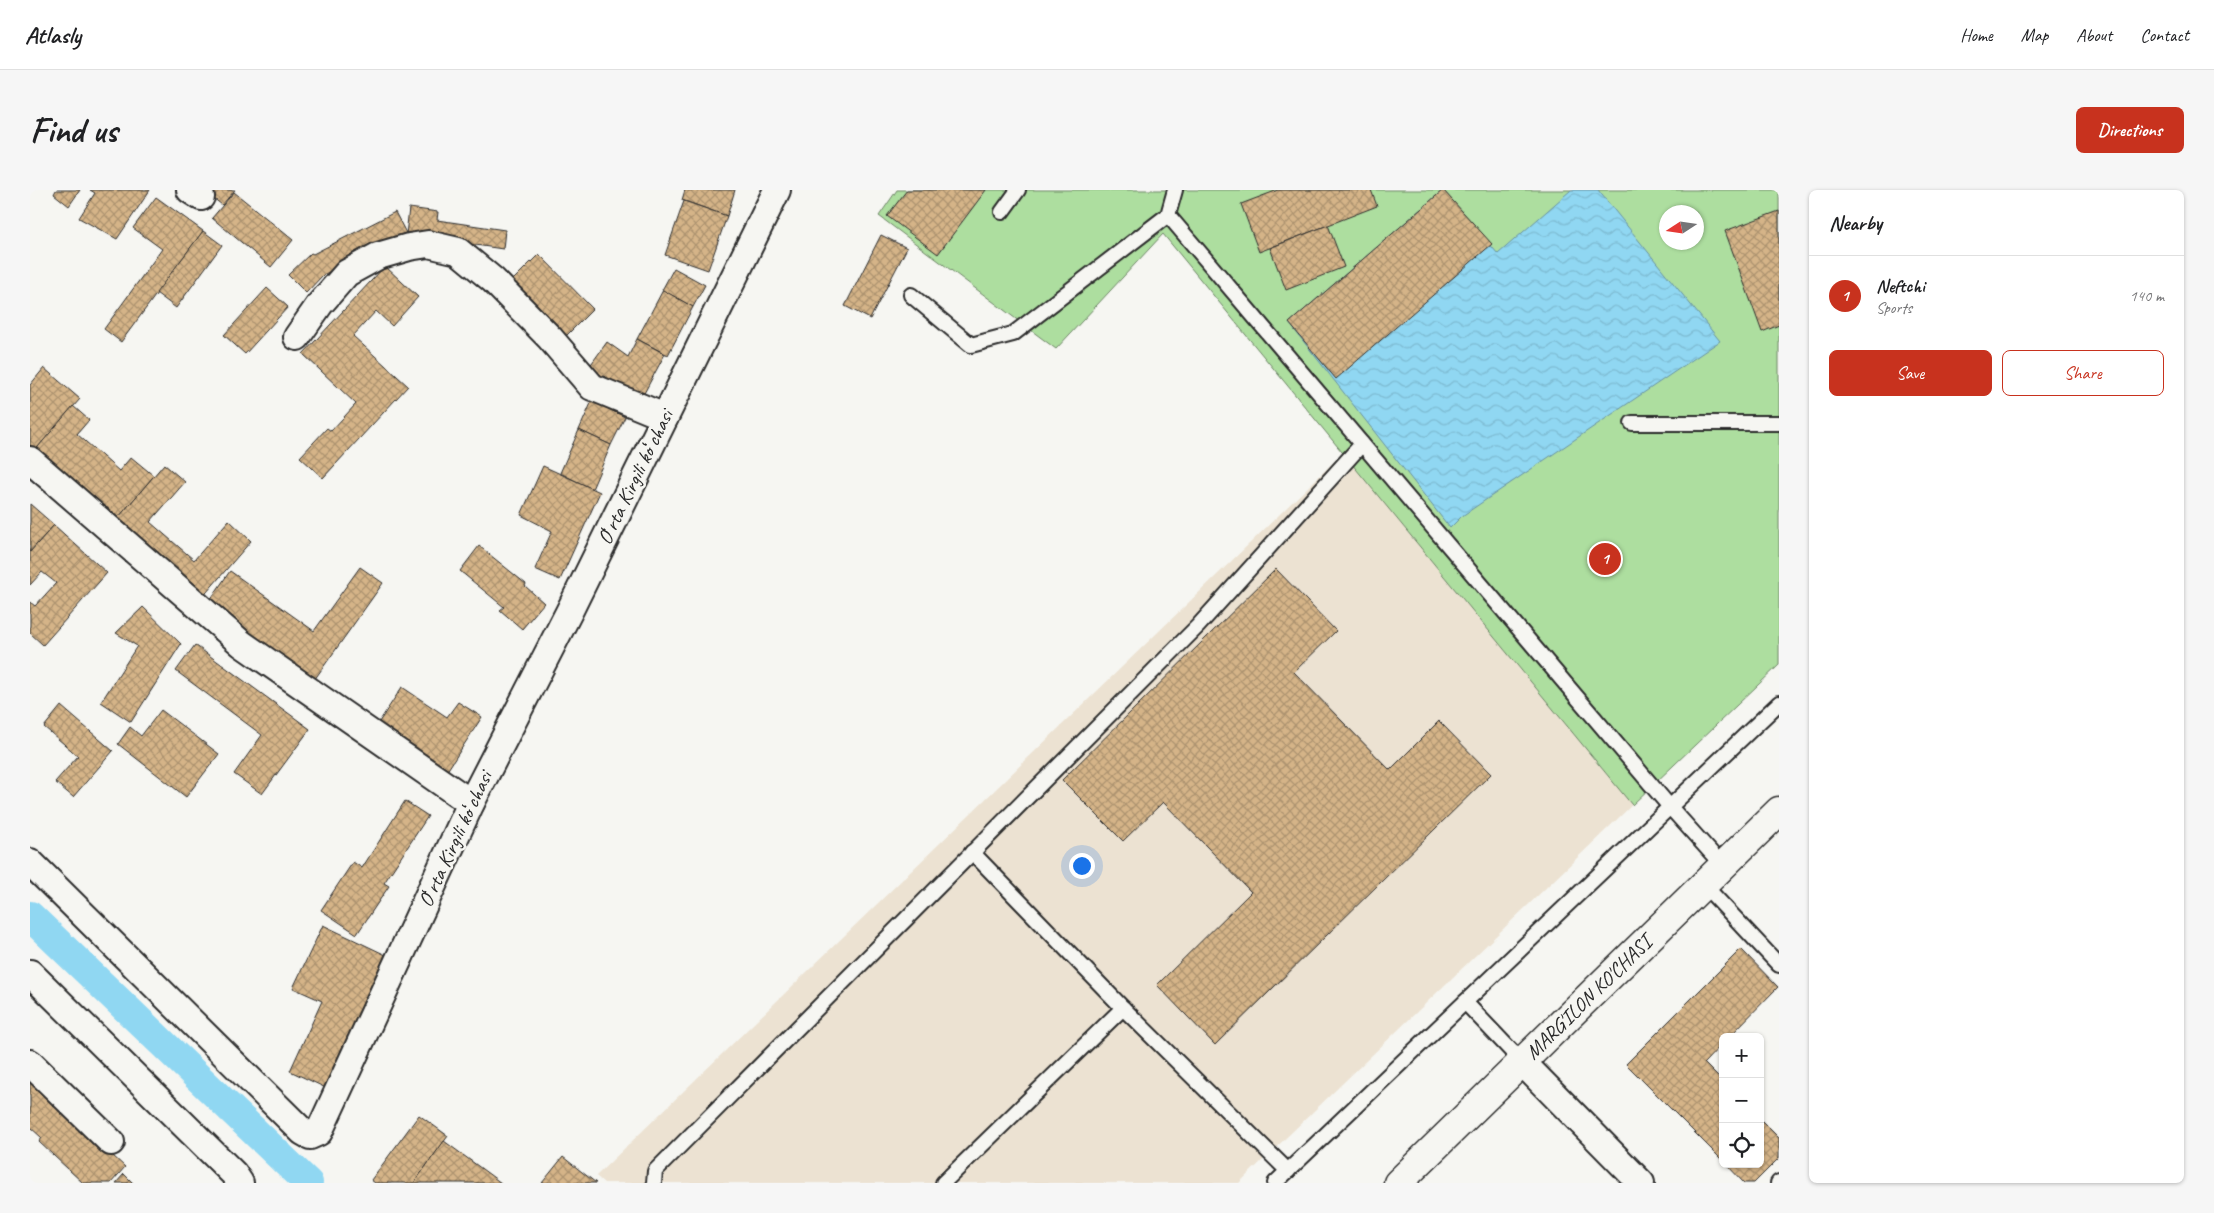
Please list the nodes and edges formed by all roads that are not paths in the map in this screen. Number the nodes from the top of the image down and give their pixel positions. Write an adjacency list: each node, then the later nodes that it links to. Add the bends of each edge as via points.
1 (777, 190): 8 (street, Oʻrta Kirgili koʻchasi)
2 (1018, 190): 4 (lane)
3 (1175, 190): 5 (lane)
4 (1002, 212)
5 (1168, 215): 6 (lane, via 1013,334 971,345); 11 (lane)
6 (911, 295)
7 (296, 337): 8 (street, via 347,273 378,256 428,244 458,251 493,280 592,387)
8 (665, 417): 14 (street, Oʻrta Kirgili koʻchasi)
9 (1632, 423): 10 (lane)
10 (1779, 423)
11 (1362, 444): 15 (lane); 17 (lane, via 1198,626)
12 (30, 460): 14 (street, via 242,644)
13 (1779, 702): 15 (lane)
14 (471, 803): 18 (street, Oʻrta Kirgili koʻchasi, via 319,1132 310,1136)
15 (1670, 807): 19 (lane); 22 (lane)
16 (1779, 811): 19 (main road, MARG'ILON KO'CHASI)
17 (972, 852): 23 (lane); 29 (lane, via 655,1171)
18 (30, 862)
19 (1713, 875): 20 (lane); 24 (main road, MARG'ILON KO'CHASI)
20 (1779, 965)
21 (30, 974): 28 (street)
22 (1465, 1002): 24 (lane); 27 (lane)
23 (1123, 1008): 27 (lane); 30 (lane)
24 (1522, 1062): 32 (main road, MARG'ILON KO'CHASI); 33 (street)
25 (30, 1063): 26 (street)
26 (111, 1142)
27 (1288, 1171): 31 (lane)
28 (240, 1183)
29 (654, 1183)
30 (943, 1183)
31 (1275, 1183)
32 (1398, 1183)
33 (1640, 1183)

